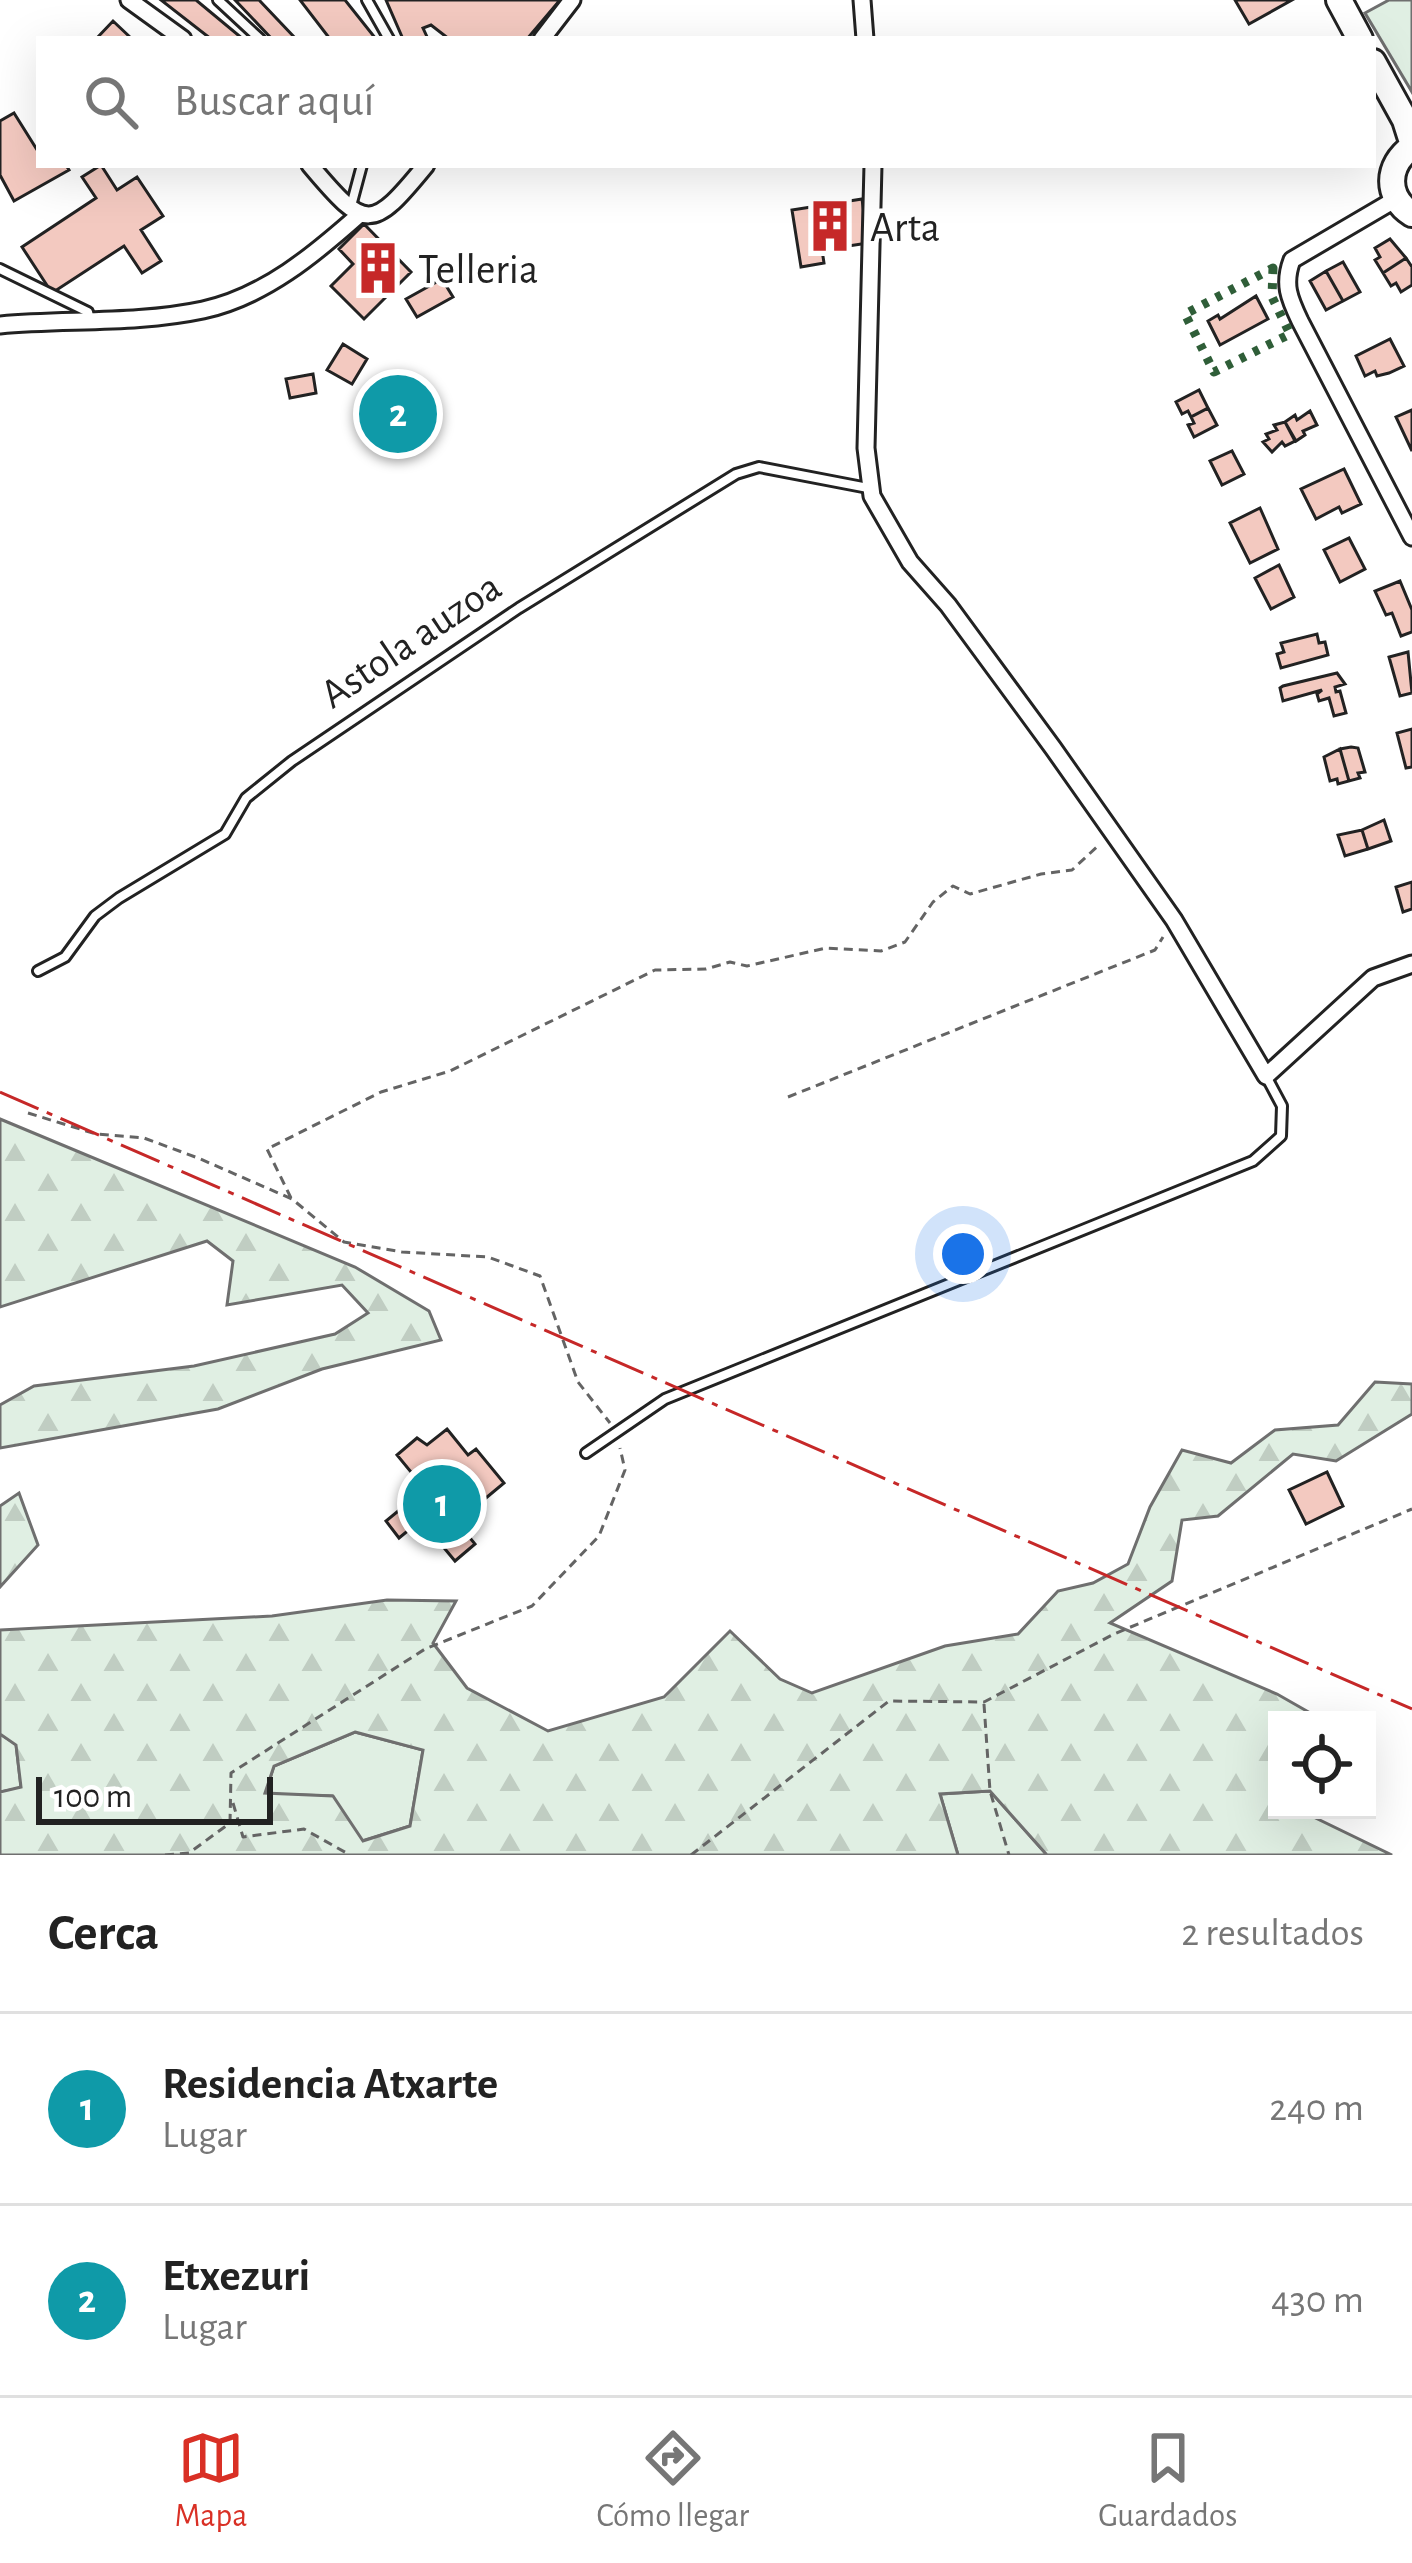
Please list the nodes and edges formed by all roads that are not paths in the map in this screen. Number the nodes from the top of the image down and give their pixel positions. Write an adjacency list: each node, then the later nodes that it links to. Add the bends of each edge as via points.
1 (129, 0): 7 (street)
2 (218, 0): 8 (lane)
3 (367, 0): 9 (lane)
4 (572, 0): 10 (street)
5 (862, 0): 11 (street)
6 (1339, 0): 12 (main road)
7 (179, 36)
8 (257, 36)
9 (387, 36)
10 (544, 36)
11 (865, 36)
12 (1358, 36)
13 (1376, 68): 14 (main road)
14 (1412, 144): 19 (main road, via 1391,175)
15 (313, 168): 20 (street)
16 (362, 168): 20 (lane)
17 (424, 168): 20 (street, via 389,210)
18 (873, 168): 24 (street)
19 (1404, 207): 25 (street, via 1292,260 1286,276 1294,307)
20 (356, 211): 22 (street, via 284,274 206,309)
21 (0, 269): 22 (lane)
22 (90, 320): 23 (street)
23 (0, 325)
24 (871, 488): 27 (lane, Astola auzoa, via 759,467 736,474 292,761 246,798 225,834 106,907 64,957); 28 (street, via 910,562 1174,920)
25 (1412, 537)
26 (1412, 964): 28 (street, via 1372,978)
27 (38, 971)
28 (1266, 1076): 29 (lane, via 1282,1106 1281,1136 1253,1161 665,1399)
29 (586, 1453)

